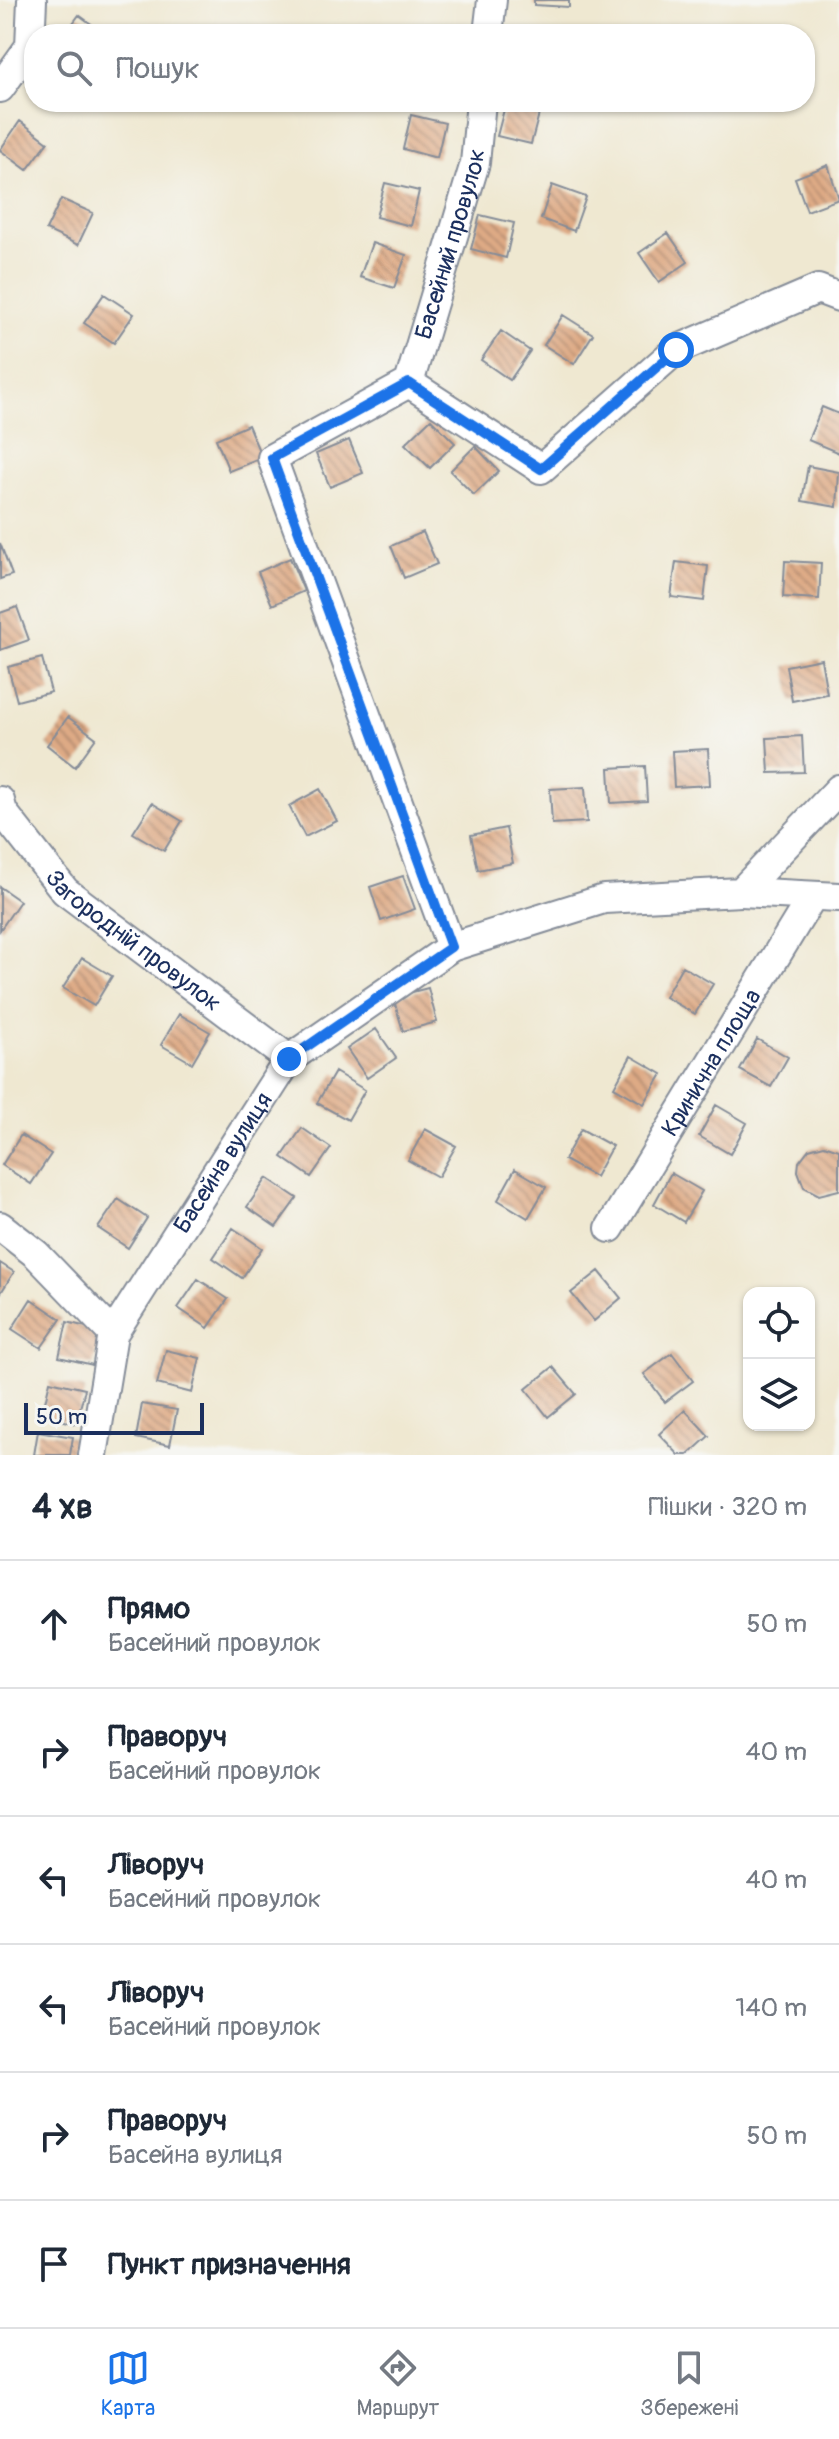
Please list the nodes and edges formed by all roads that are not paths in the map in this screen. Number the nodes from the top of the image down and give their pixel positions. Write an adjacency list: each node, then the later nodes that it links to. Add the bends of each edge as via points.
1 (32, 0): 3 (street)
2 (492, 0): 4 (street)
3 (31, 24)
4 (489, 24)
5 (24, 54): 6 (street)
6 (0, 88)
7 (480, 112): 9 (street, Басейний провулок, via 475,163)
8 (839, 297): 9 (street, via 818,289 676,350 541,469)
9 (409, 383): 14 (street, via 272,458)
10 (839, 789): 12 (street)
11 (0, 801): 15 (street, Загородній провулок, via 3,812 65,891)
12 (741, 892): 13 (street, Кринична площа); 14 (street, Басейна вулиця, via 604,899)
13 (825, 897): 17 (street, Кринична площа)
14 (451, 947): 15 (street, Басейна вулиця)
15 (289, 1059): 18 (street, Басейна вулиця)
16 (0, 1226): 18 (street, via 36,1254)
17 (610, 1228)
18 (113, 1334): 19 (street, Басейна вулиця)
19 (93, 1455)

